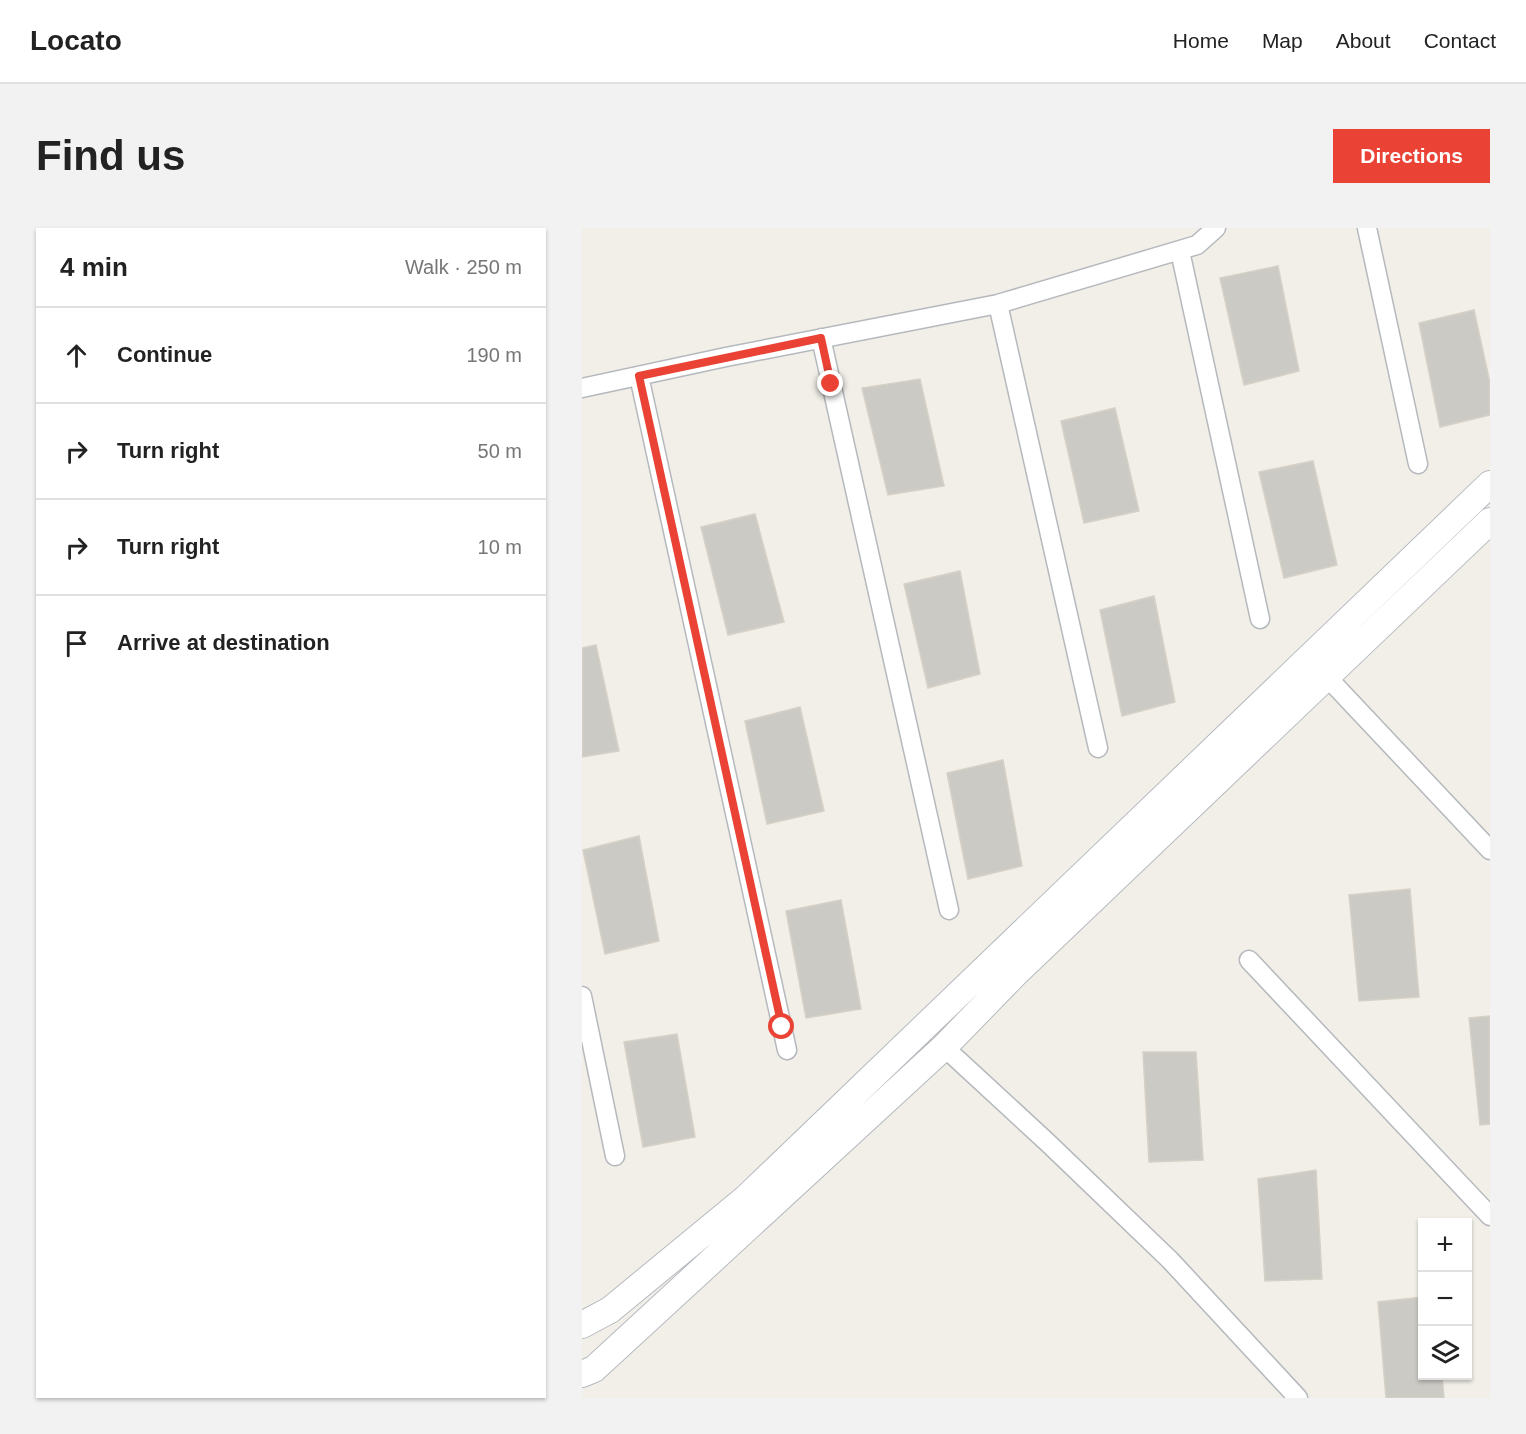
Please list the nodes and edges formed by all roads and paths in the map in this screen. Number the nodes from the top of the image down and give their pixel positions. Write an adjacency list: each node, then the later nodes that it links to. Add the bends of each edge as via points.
1 (1216, 228): 3 (street, via 1197,245)
2 (1367, 228): 8 (street)
3 (1180, 250): 4 (street); 11 (street)
4 (998, 304): 5 (street); 13 (street)
5 (821, 338): 6 (street); 15 (street)
6 (639, 376): 7 (street); 19 (street)
7 (582, 388)
8 (1418, 464)
9 (1490, 484): 22 (street, via 746,1198 610,1310)
10 (1490, 521): 12 (street)
11 (1260, 619)
12 (1327, 676): 14 (street); 18 (street, via 1017,972)
13 (1098, 748)
14 (1490, 850)
15 (949, 910)
16 (1249, 960): 21 (street)
17 (582, 996): 20 (street)
18 (944, 1047): 23 (street, via 594,1369); 24 (street, via 1170,1260)
19 (787, 1050)
20 (615, 1156)
21 (1490, 1216)
22 (582, 1325)
23 (582, 1374)
24 (1298, 1398)

